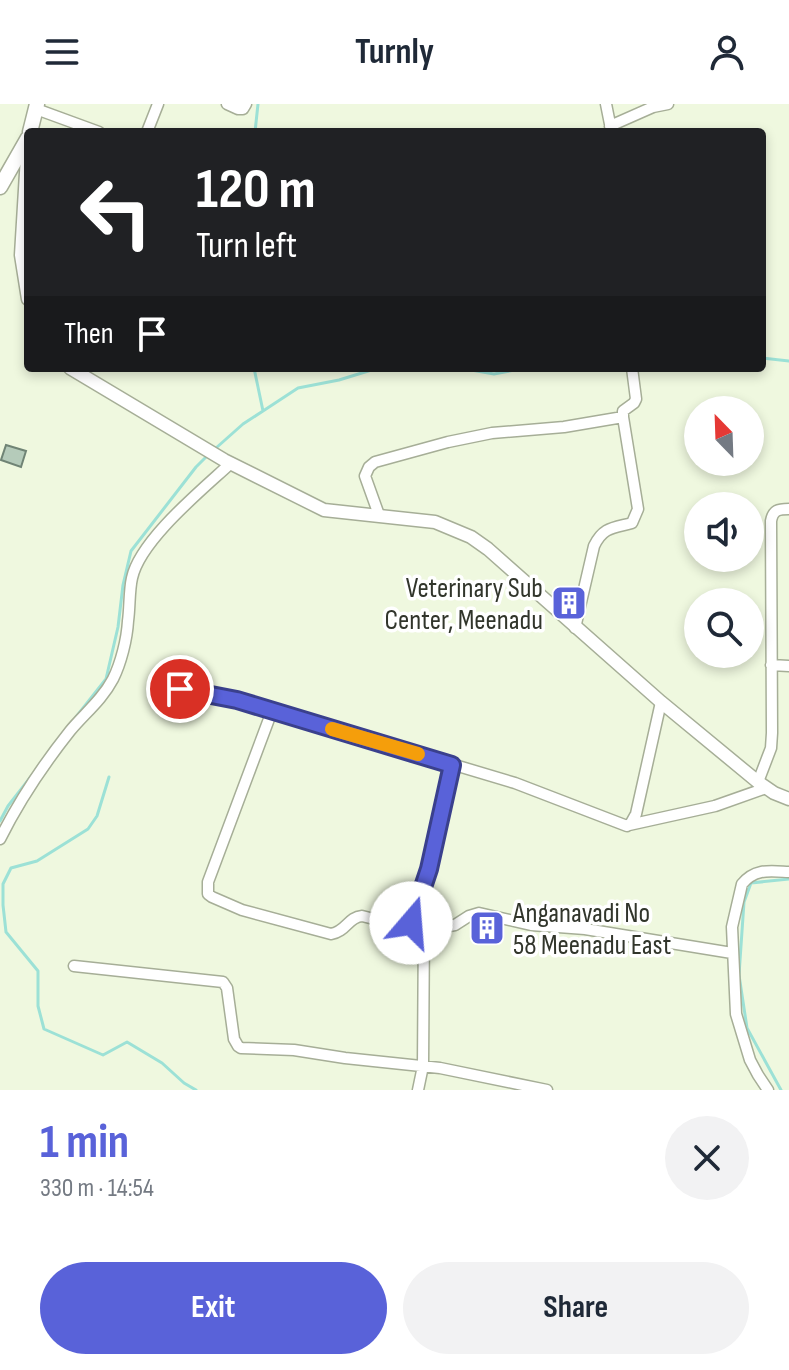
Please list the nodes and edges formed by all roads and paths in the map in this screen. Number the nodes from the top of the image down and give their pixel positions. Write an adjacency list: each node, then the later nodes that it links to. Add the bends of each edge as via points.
1 (158, 104): 9 (street)
2 (227, 104): 3 (street, via 243,109)
3 (246, 104)
4 (606, 104): 10 (street)
5 (668, 104): 11 (street)
6 (36, 107): 7 (main road); 8 (street)
7 (31, 128)
8 (89, 128)
9 (149, 128)
10 (611, 128)
11 (613, 128)
12 (24, 146): 13 (main road)
13 (0, 187)
14 (24, 205): 15 (street)
15 (24, 274)
16 (77, 372): 19 (street)
17 (633, 372): 18 (street, via 636,399)
18 (623, 417): 21 (street, via 492,433 372,463 365,480); 22 (street, via 638,509 632,523 599,536)
19 (228, 462): 21 (street, via 324,510); 32 (street, via 137,562 128,626 111,682 43,766)
20 (789, 509): 23 (street, via 776,510 771,521)
21 (379, 515): 22 (street, via 435,522 471,537)
22 (575, 628): 26 (street)
23 (771, 665): 24 (street); 29 (street, via 772,741)
24 (789, 666)
25 (180, 689): 27 (street)
26 (661, 702): 29 (street); 31 (street, via 636,814)
27 (272, 711): 28 (street); 34 (street, via 208,894 242,910 331,934 356,917 406,926)
28 (452, 765): 31 (street); 34 (street)
29 (762, 785): 30 (street); 31 (street, via 715,806)
30 (789, 799)
31 (629, 825)
32 (0, 839)
33 (789, 872): 35 (street, via 763,871 742,884)
34 (418, 920): 35 (street, via 443,927 479,913); 37 (street)
35 (732, 953): 40 (street, via 736,1014 750,1060)
36 (74, 966): 37 (street, via 223,982 234,1039 241,1048)
37 (423, 1066): 38 (street); 39 (street)
38 (418, 1090)
39 (547, 1090)
40 (768, 1090)

